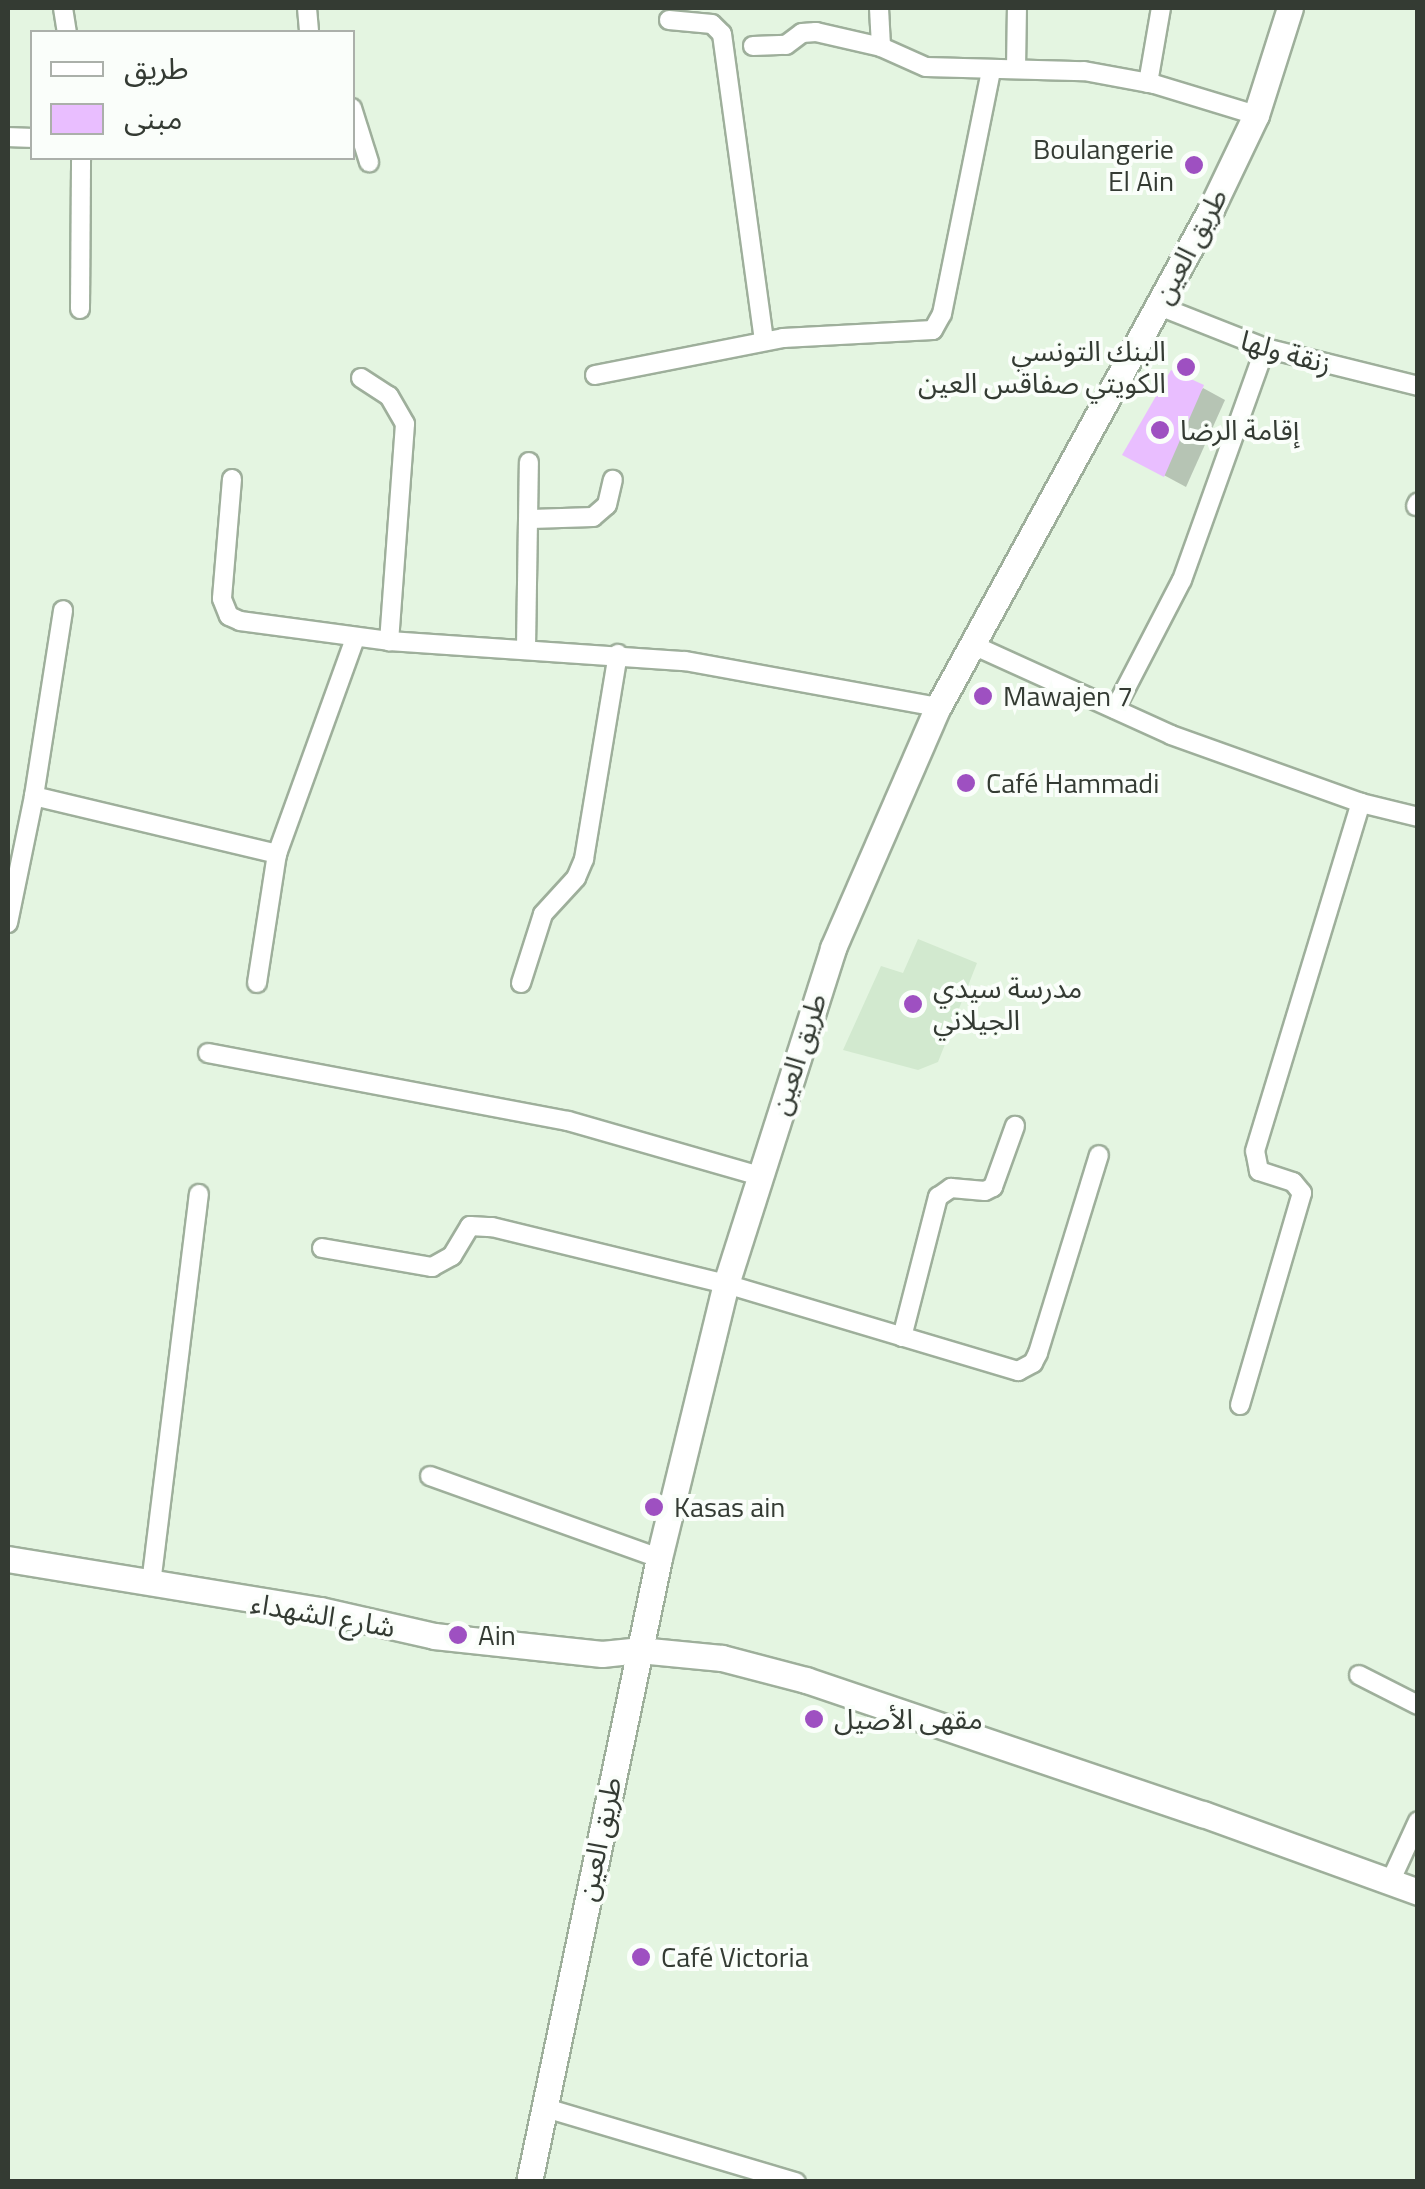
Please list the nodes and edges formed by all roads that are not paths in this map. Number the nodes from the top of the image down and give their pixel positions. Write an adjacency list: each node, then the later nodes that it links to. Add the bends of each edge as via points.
1 (879, 8): 7 (street)
2 (1017, 8): 8 (street)
3 (1161, 8): 10 (street)
4 (1290, 8): 11 (main road, طريق العين)
5 (669, 20): 17 (street, via 712,24 722,34)
6 (753, 46): 7 (street, via 786,45 809,31)
7 (881, 47): 9 (street, via 926,66)
8 (1016, 69): 9 (street); 10 (street, via 1084,71)
9 (991, 70): 17 (street, via 936,326 928,332)
10 (1148, 83): 11 (street)
11 (1256, 115): 15 (main road, طريق العين)
12 (355, 118): 14 (street)
13 (81, 160): 16 (street)
14 (369, 162)
15 (1159, 306): 18 (street, زنقة ولها); 29 (main road, طريق العين)
16 (80, 309)
17 (764, 340): 19 (street)
18 (1266, 348): 21 (street, زنقة ولها); 33 (street, via 1182,580)
19 (595, 375)
20 (361, 378): 28 (street, via 389,396 405,424)
21 (1418, 386)
22 (529, 462): 25 (street)
23 (232, 479): 27 (street, via 222,599 229,616)
24 (613, 480): 25 (street, via 606,505 593,517)
25 (531, 519): 30 (street)
26 (63, 610): 34 (street)
27 (355, 638): 28 (street); 37 (street)
28 (389, 641): 30 (street)
29 (973, 645): 32 (main road, طريق العين); 33 (street)
30 (526, 648): 31 (street)
31 (618, 654): 32 (street, via 704,663); 40 (street, via 584,859 543,914)
32 (938, 707): 44 (main road, طريق العين, via 832,948)
33 (1115, 710): 35 (street)
34 (34, 796): 37 (street); 38 (street)
35 (1362, 802): 36 (street); 49 (street, via 1255,1151 1259,1171 1293,1182 1302,1193)
36 (1418, 817)
37 (277, 854): 39 (street)
38 (8, 922)
39 (257, 983)
40 (521, 983)
41 (208, 1054): 44 (street, via 568,1120)
42 (1015, 1126): 48 (street, via 993,1187 952,1188 938,1197)
43 (1100, 1154): 48 (street, via 1033,1364 1018,1370)
44 (760, 1176): 47 (main road, طريق العين)
45 (199, 1194): 53 (street)
46 (322, 1248): 47 (street, via 432,1267 452,1256 470,1226 492,1227)
47 (726, 1284): 48 (street); 51 (main road, طريق العين)
48 (902, 1337)
49 (1240, 1405)
50 (430, 1476): 51 (street)
51 (659, 1558): 54 (main road, طريق العين)
52 (8, 1559): 53 (main road, شارع الشهداء)
53 (151, 1584): 54 (main road, شارع الشهداء, via 434,1636 602,1654)
54 (639, 1650): 58 (main road, شارع الشهداء, via 722,1658 806,1680); 60 (main road, طريق العين)
55 (1360, 1675): 56 (street)
56 (1418, 1705)
57 (1418, 1822): 58 (street)
58 (1390, 1882): 59 (main road, شارع الشهداء)
59 (1418, 1892)
60 (542, 2107): 61 (main road, طريق العين); 62 (street)
61 (529, 2182)
62 (796, 2182)

